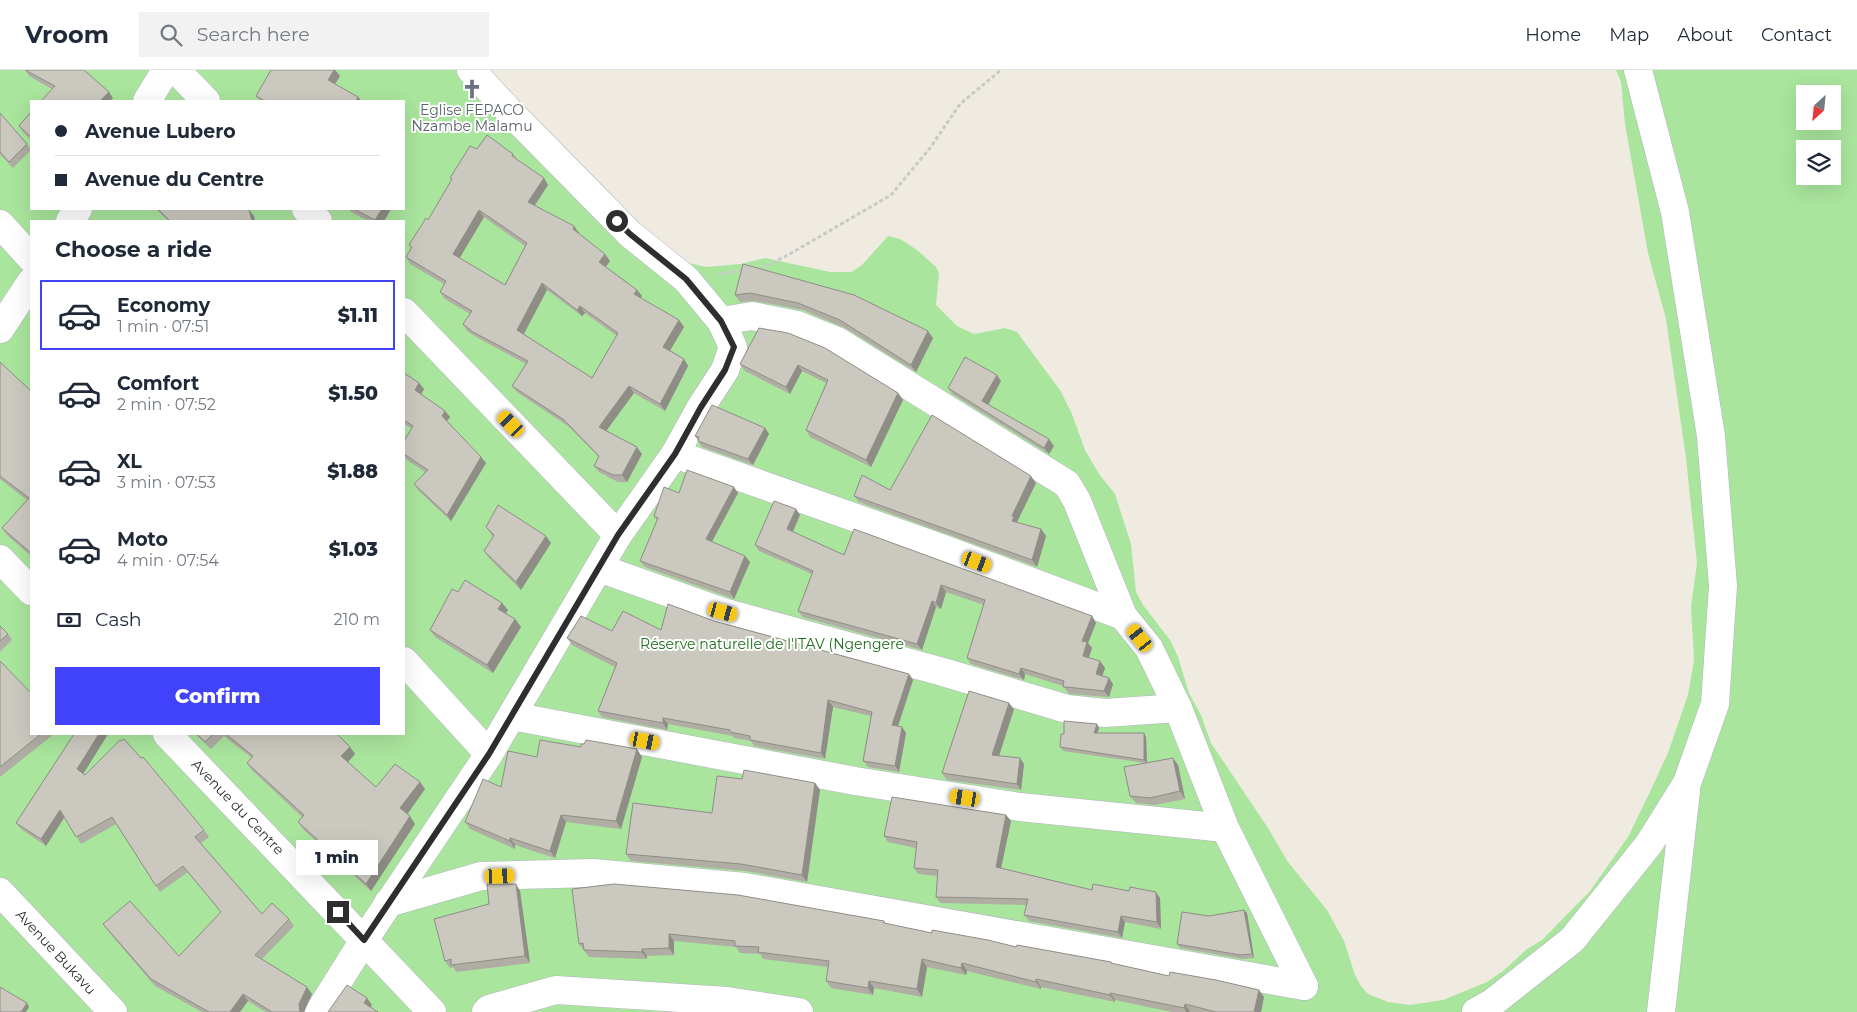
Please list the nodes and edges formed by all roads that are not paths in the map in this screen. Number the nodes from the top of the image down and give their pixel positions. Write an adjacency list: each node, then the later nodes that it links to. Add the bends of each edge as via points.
1 (166, 70): 5 (street)
2 (176, 70): 6 (street)
3 (471, 70): 13 (street, via 630,234 686,279)
4 (1638, 70): 26 (street, via 1675,212 1711,436 1723,586 1715,704)
5 (148, 100)
6 (205, 100)
7 (307, 210): 8 (street)
8 (317, 220)
9 (0, 224): 10 (street)
10 (30, 257)
11 (30, 284): 14 (street)
12 (405, 313): 16 (street)
13 (715, 314): 15 (street, via 734,347 725,370); 20 (street, via 752,316 797,325 837,341 1067,484 1077,501)
14 (0, 329)
15 (675, 454): 16 (street); 20 (street)
16 (618, 535): 18 (street)
17 (0, 558): 19 (street)
18 (599, 568): 22 (street, via 723,612 1067,709 1106,712); 23 (street)
19 (30, 590)
20 (1123, 616): 22 (street, via 1149,648)
21 (405, 662): 25 (street)
22 (1178, 708): 27 (street)
23 (512, 716): 25 (street); 27 (street, via 855,781 1020,807)
24 (168, 735): 30 (street, Avenue du Centre)
25 (489, 754): 29 (street)
26 (1687, 782): 37 (street, via 1649,844 1572,940); 38 (street)
27 (1225, 828): 29 (street, via 1304,986 726,885 593,873 481,876)
28 (0, 892): 32 (street, Avenue Bukavu)
29 (388, 903): 30 (street)
30 (364, 940): 33 (street); 34 (street, Avenue du Centre)
31 (651, 1004): 35 (street, via 556,990); 36 (street, via 727,1001)
32 (113, 1012)
33 (319, 1012)
34 (432, 1012)
35 (486, 1012)
36 (799, 1012)
37 (1476, 1012)
38 (1661, 1012)

